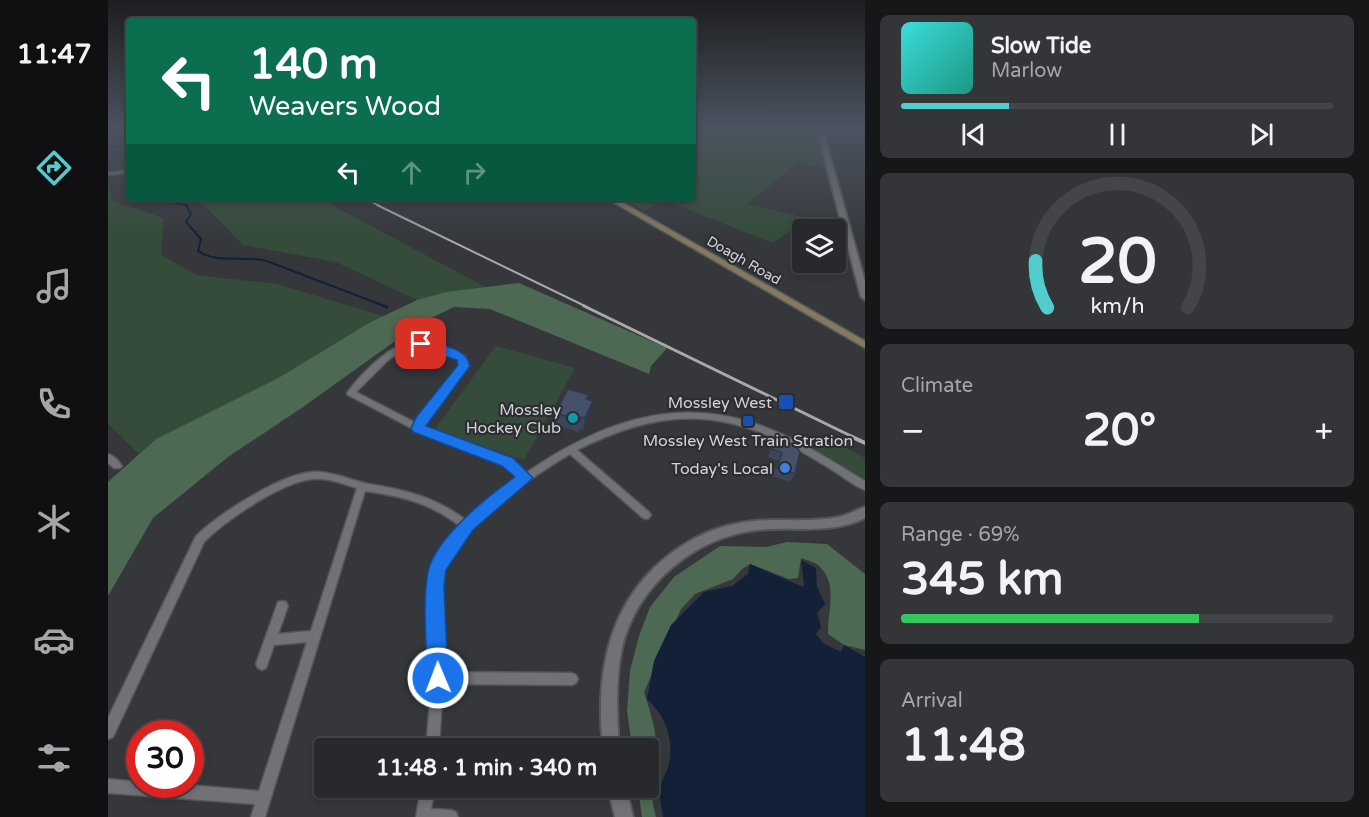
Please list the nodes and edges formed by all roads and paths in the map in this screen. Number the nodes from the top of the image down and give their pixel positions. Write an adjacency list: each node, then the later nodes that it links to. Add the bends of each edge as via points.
1 (829, 165): 5 (street)
2 (126, 171): 3 (street)
3 (108, 174)
4 (615, 201): 6 (main road, Doagh Road)
5 (865, 297)
6 (865, 345)
7 (418, 428): 7 (street, via 351,393 361,380 408,344 455,354 462,358 464,366); 11 (street, via 508,462)
8 (570, 449): 11 (street); 13 (street, via 602,433 653,418 711,416 770,433); 15 (street)
9 (108, 457): 10 (street)
10 (117, 466)
11 (525, 478): 16 (street)
12 (362, 486): 16 (street, via 432,503); 18 (street); 23 (street, via 322,476 299,478 208,529)
13 (865, 486)
14 (865, 512): 25 (street, via 831,523 736,527 701,541 667,565 635,600 615,646 609,699)
15 (645, 515)
16 (467, 526): 21 (street, via 437,569)
17 (282, 606): 19 (street)
18 (313, 636): 19 (street); 27 (street)
19 (271, 640): 20 (street)
20 (262, 664)
21 (438, 678): 22 (street); 24 (street)
22 (572, 679)
23 (108, 732)
24 (434, 738)
25 (611, 738)
26 (108, 786): 27 (street)
27 (263, 798): 31 (street)
28 (426, 798): 30 (street)
29 (619, 798): 33 (street)
30 (423, 816): 32 (street)
31 (258, 817)
32 (451, 817)
33 (624, 817)

